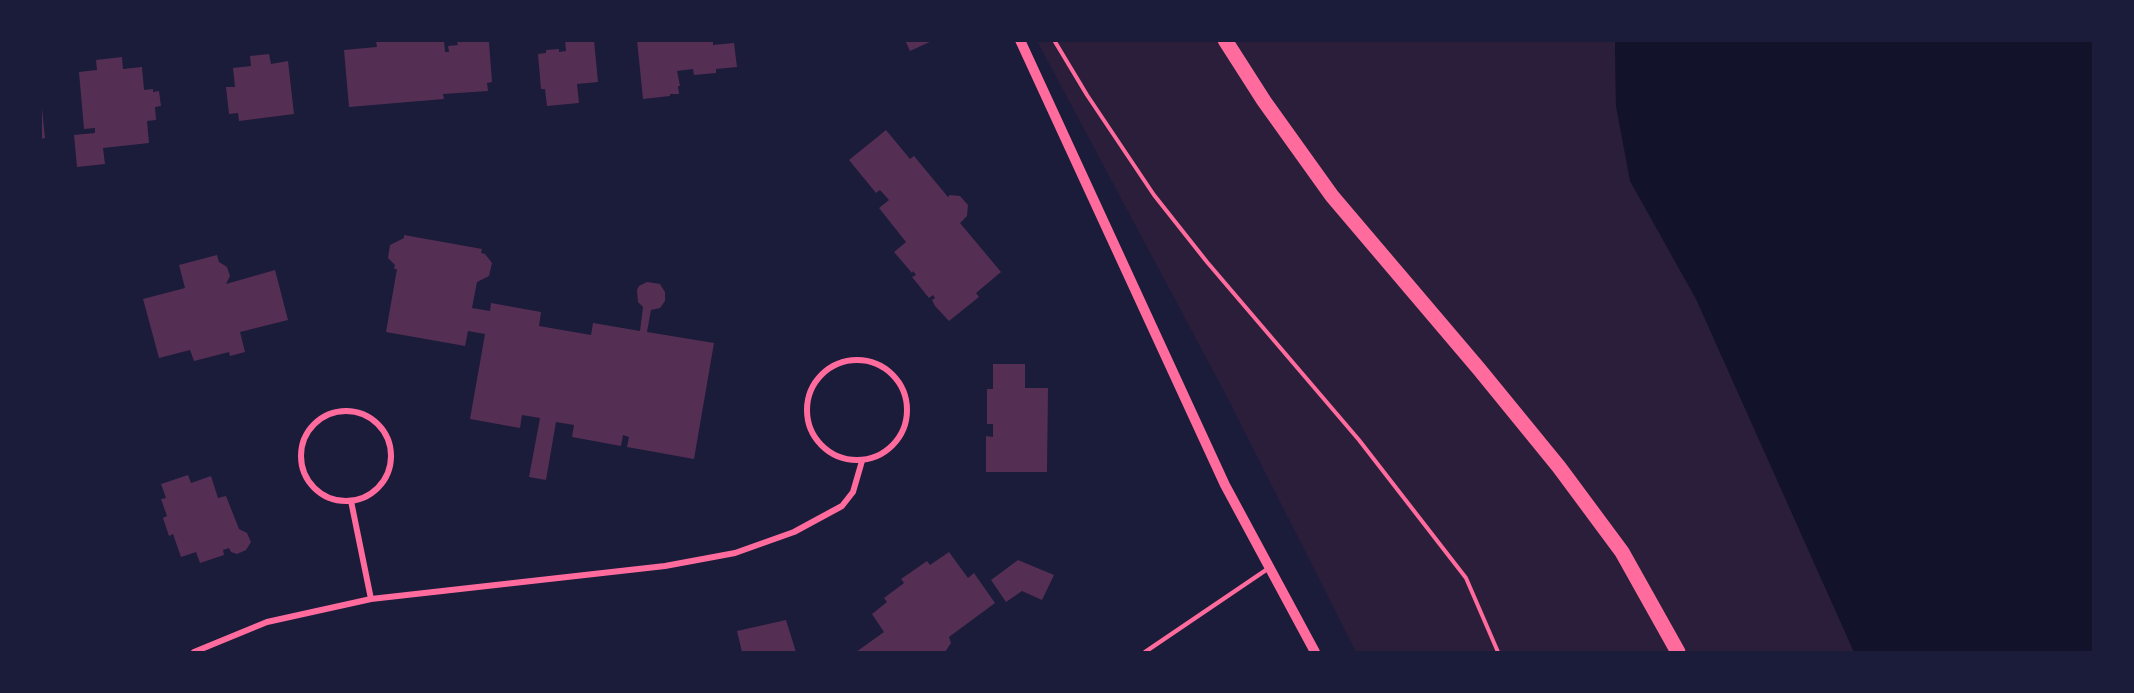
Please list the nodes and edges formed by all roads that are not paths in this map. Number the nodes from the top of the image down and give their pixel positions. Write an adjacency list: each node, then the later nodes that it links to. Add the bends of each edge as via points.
1 (1020, 40): 5 (street, via 1225,485)
2 (1225, 40): 10 (main road, via 1332,196 1479,369 1594,514 1622,552)
3 (862, 461): 3 (street, via 878,456 901,435 907,420 907,404 894,375 866,360 849,360 833,365 810,390 808,425 828,452); 6 (street, via 853,492 842,506 794,532 735,553 665,566)
4 (351, 501): 4 (street, via 337,501 312,487 300,461 303,440 315,422 342,410 372,418 390,443 388,474 373,492); 6 (street)
5 (1269, 568): 8 (lane); 9 (street)
6 (371, 599): 7 (street, via 267,622)
7 (194, 652)
8 (1145, 652)
9 (1315, 652)
10 (1678, 652)

